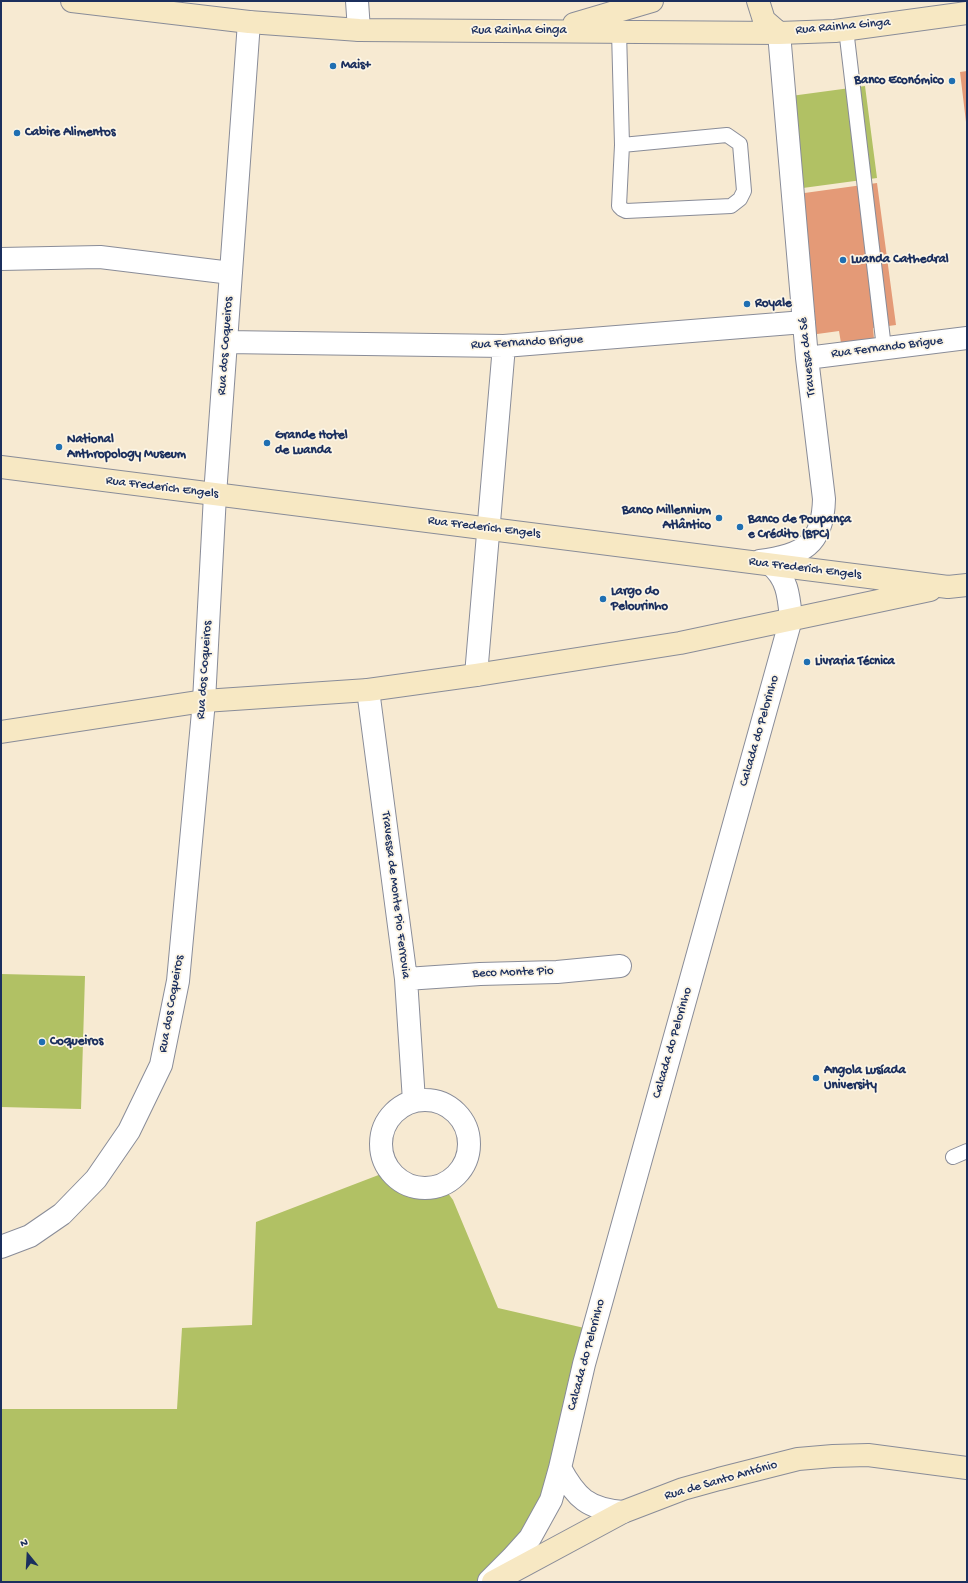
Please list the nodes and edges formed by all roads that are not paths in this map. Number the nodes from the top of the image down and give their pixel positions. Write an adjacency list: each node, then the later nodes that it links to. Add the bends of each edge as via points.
1 (72, 1): 6 (street, Rua Rainha Ginga)
2 (358, 1): 8 (street)
3 (652, 1): 9 (street)
4 (758, 1): 11 (street, via 764,20)
5 (967, 13): 7 (street, Rua Rainha Ginga)
6 (249, 22): 8 (street, Rua Rainha Ginga); 14 (street, Rua dos Coqueiros)
7 (846, 29): 11 (street, Rua Rainha Ginga); 19 (lane)
8 (359, 30): 9 (street, Rua Rainha Ginga)
9 (552, 31): 10 (street, Rua Rainha Ginga)
10 (619, 32): 11 (street, Rua Rainha Ginga); 12 (lane)
11 (779, 33): 15 (street, Travessa da Sé)
12 (622, 145): 12 (lane, via 619,206 626,211 731,206 740,199 744,191 740,144 727,135)
13 (1, 259): 14 (street, via 100,257)
14 (231, 273): 17 (street, Rua dos Coqueiros)
15 (804, 322): 18 (street, Rua Fernando Brigue); 20 (street, Travessa da Sé)
16 (967, 338): 19 (street, Rua Fernando Brigue)
17 (226, 342): 18 (street, Rua Fernando Brigue); 22 (street, Rua dos Coqueiros)
18 (504, 346): 23 (street)
19 (884, 348): 20 (street, Rua Fernando Brigue)
20 (807, 358): 24 (street, Travessa da Sé, via 824,515 819,531 801,550 790,556)
21 (1, 467): 22 (street, Rua Frederich Engels)
22 (215, 495): 23 (street, Rua Frederich Engels); 29 (street, Rua dos Coqueiros)
23 (489, 528): 24 (street, Rua Frederich Engels); 27 (street)
24 (761, 563): 25 (street, Rua Frederich Engels); 26 (street, via 782,576)
25 (958, 586): 26 (street)
26 (791, 619): 27 (street, via 680,643); 37 (street, Calcada do Pelorinho, via 584,1364)
27 (476, 675): 28 (street)
28 (368, 690): 29 (street); 32 (street, Travessa de Monte Pio Ferrovia)
29 (204, 701): 30 (street); 36 (street, Rua dos Coqueiros, via 178,981 162,1065 129,1131 96,1179 62,1214 30,1236)
30 (1, 732)
31 (620, 966): 32 (street, Beco Monte Pio, via 557,972)
32 (406, 979): 33 (street, Travessa de Monte Pio Ferrovia)
33 (414, 1101): 33 (street, via 401,1106 390,1116 382,1129 382,1158 389,1171 399,1181 413,1187 428,1189 442,1186 455,1177 464,1166 469,1152 467,1130 456,1112 443,1104 429,1100)
34 (967, 1151): 35 (lane)
35 (953, 1157)
36 (1, 1247)
37 (560, 1468): 39 (street, via 572,1488 587,1502 602,1509); 40 (street, Calcada do Pelorinho, via 551,1500 530,1538)
38 (967, 1468): 39 (street, Rua de Santo António, via 868,1455 798,1459 683,1489)
39 (623, 1512): 41 (street, Rua de Santo António)
40 (488, 1582)
41 (493, 1582)

